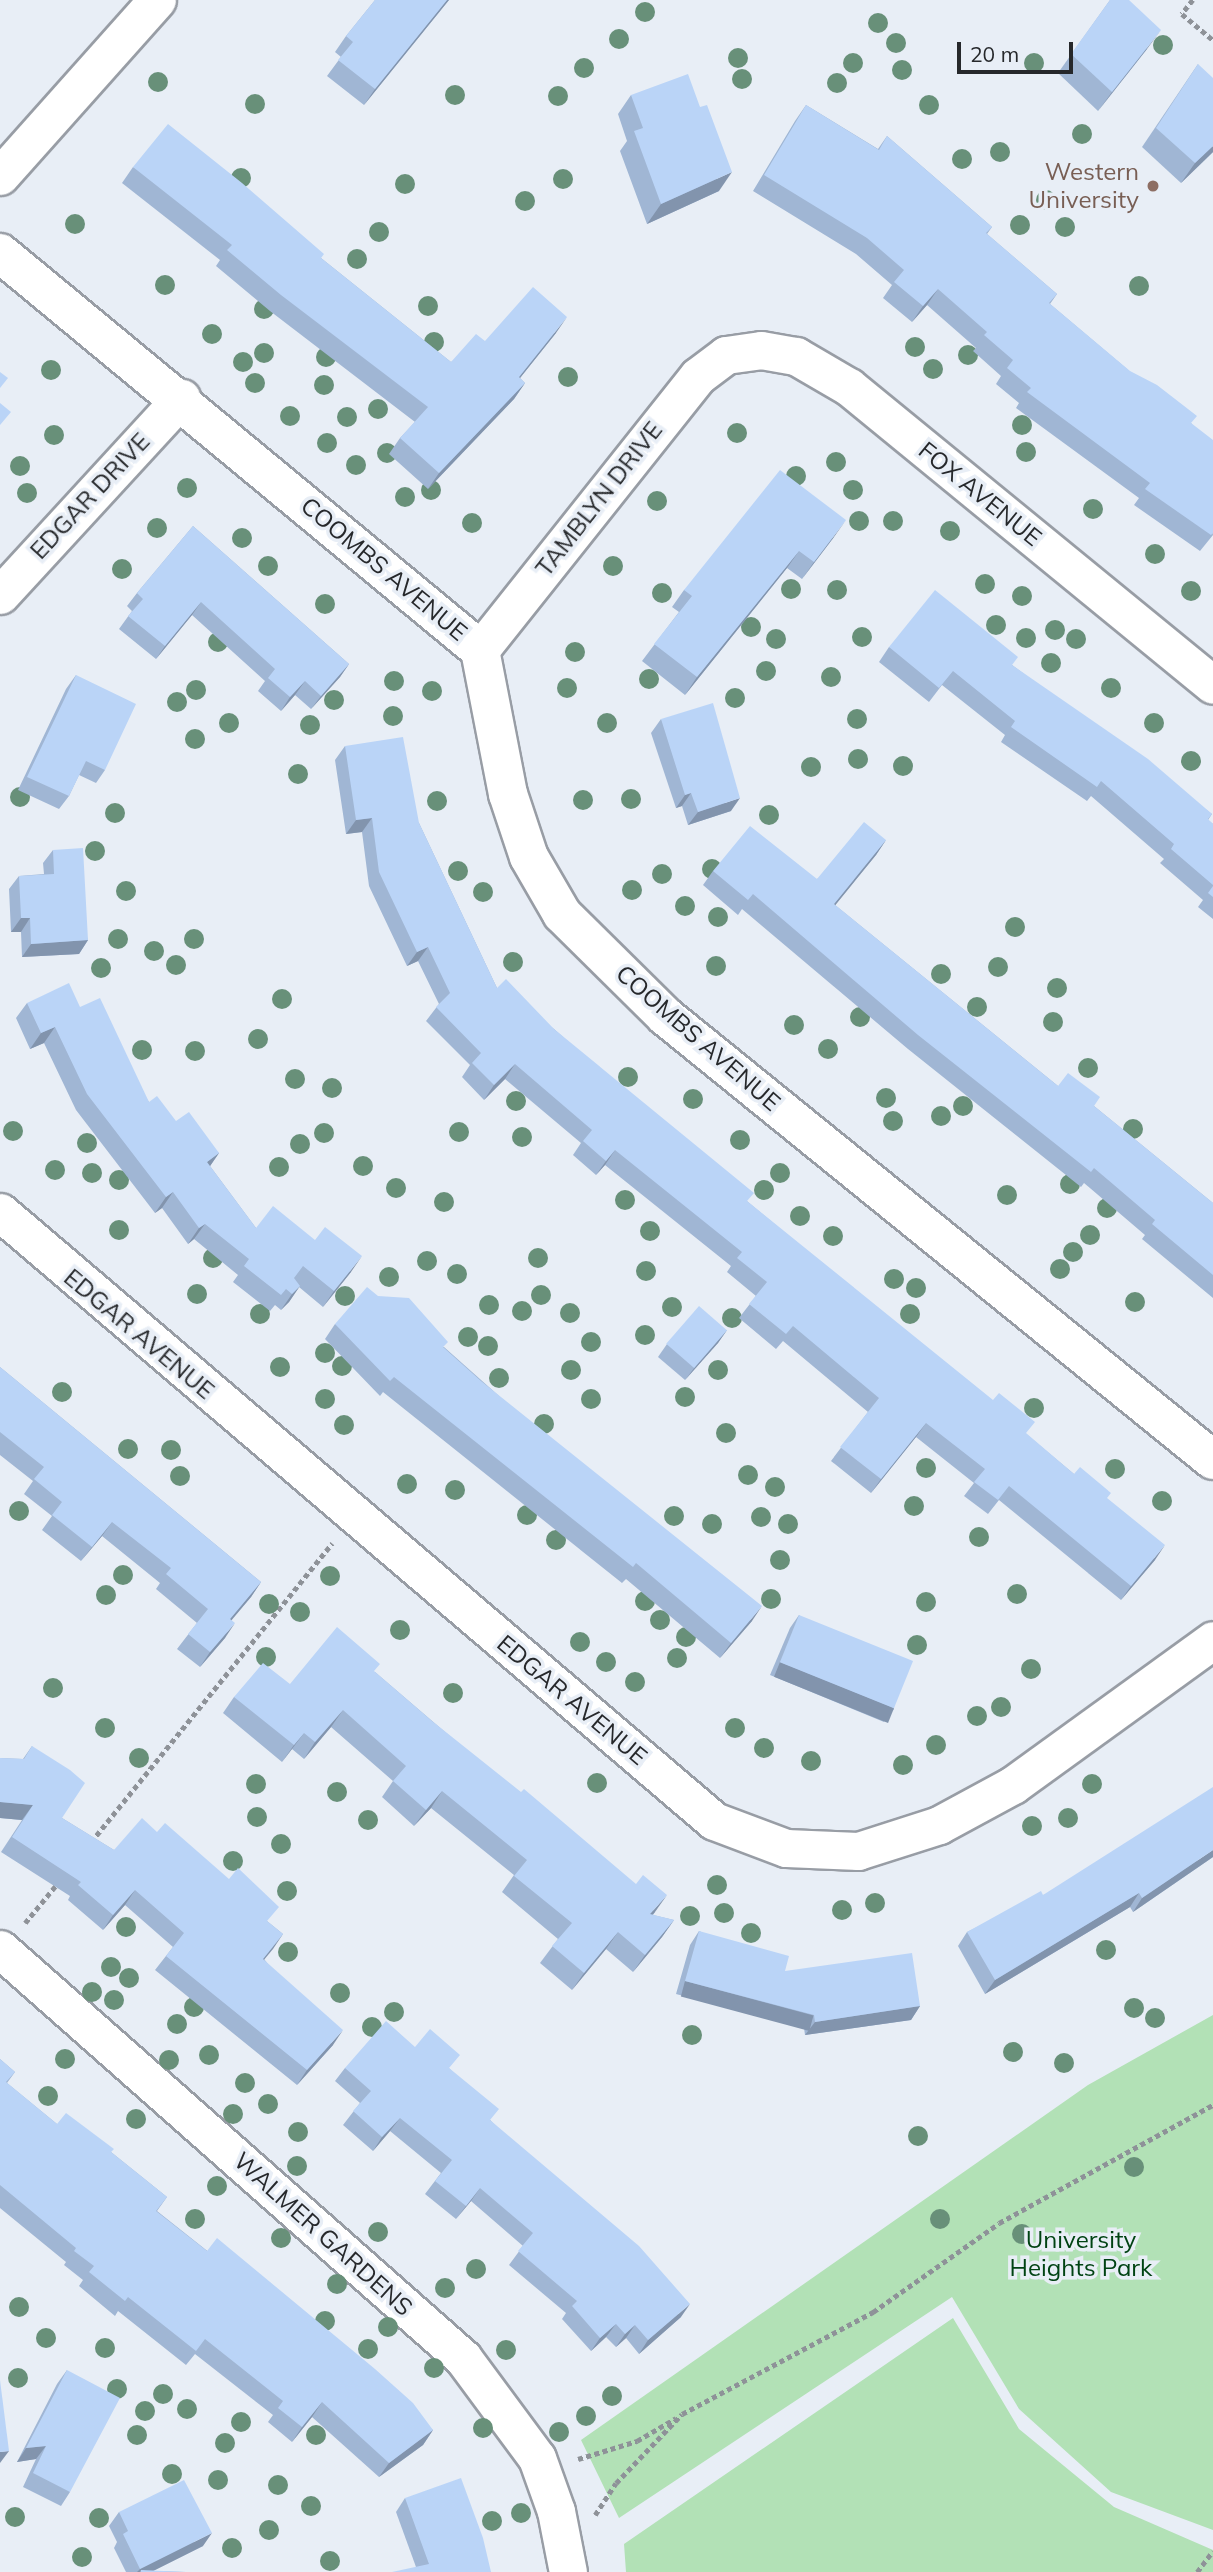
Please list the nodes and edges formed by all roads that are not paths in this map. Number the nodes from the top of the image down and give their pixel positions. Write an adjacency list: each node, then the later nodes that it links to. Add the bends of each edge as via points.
1 (157, 0): 2 (street)
2 (0, 176)
3 (0, 253): 5 (street, COOMBS AVENUE)
4 (726, 355): 7 (street, TAMBLYN DRIVE, via 698,376 672,405); 8 (street, FOX AVENUE, via 761,350 796,356 849,387)
5 (181, 398): 6 (street, EDGAR DRIVE); 7 (street, COOMBS AVENUE)
6 (0, 595)
7 (480, 650): 10 (street, COOMBS AVENUE, via 508,794 529,857 562,914 665,1016)
8 (1213, 685)
9 (0, 1212): 11 (street, EDGAR AVENUE, via 715,1821 786,1848 858,1851 939,1825 1013,1785)
10 (1213, 1460)
11 (1213, 1640)
12 (1, 1950): 13 (street, WALMER GARDENS, via 463,2358 537,2458 556,2511)
13 (568, 2568)

